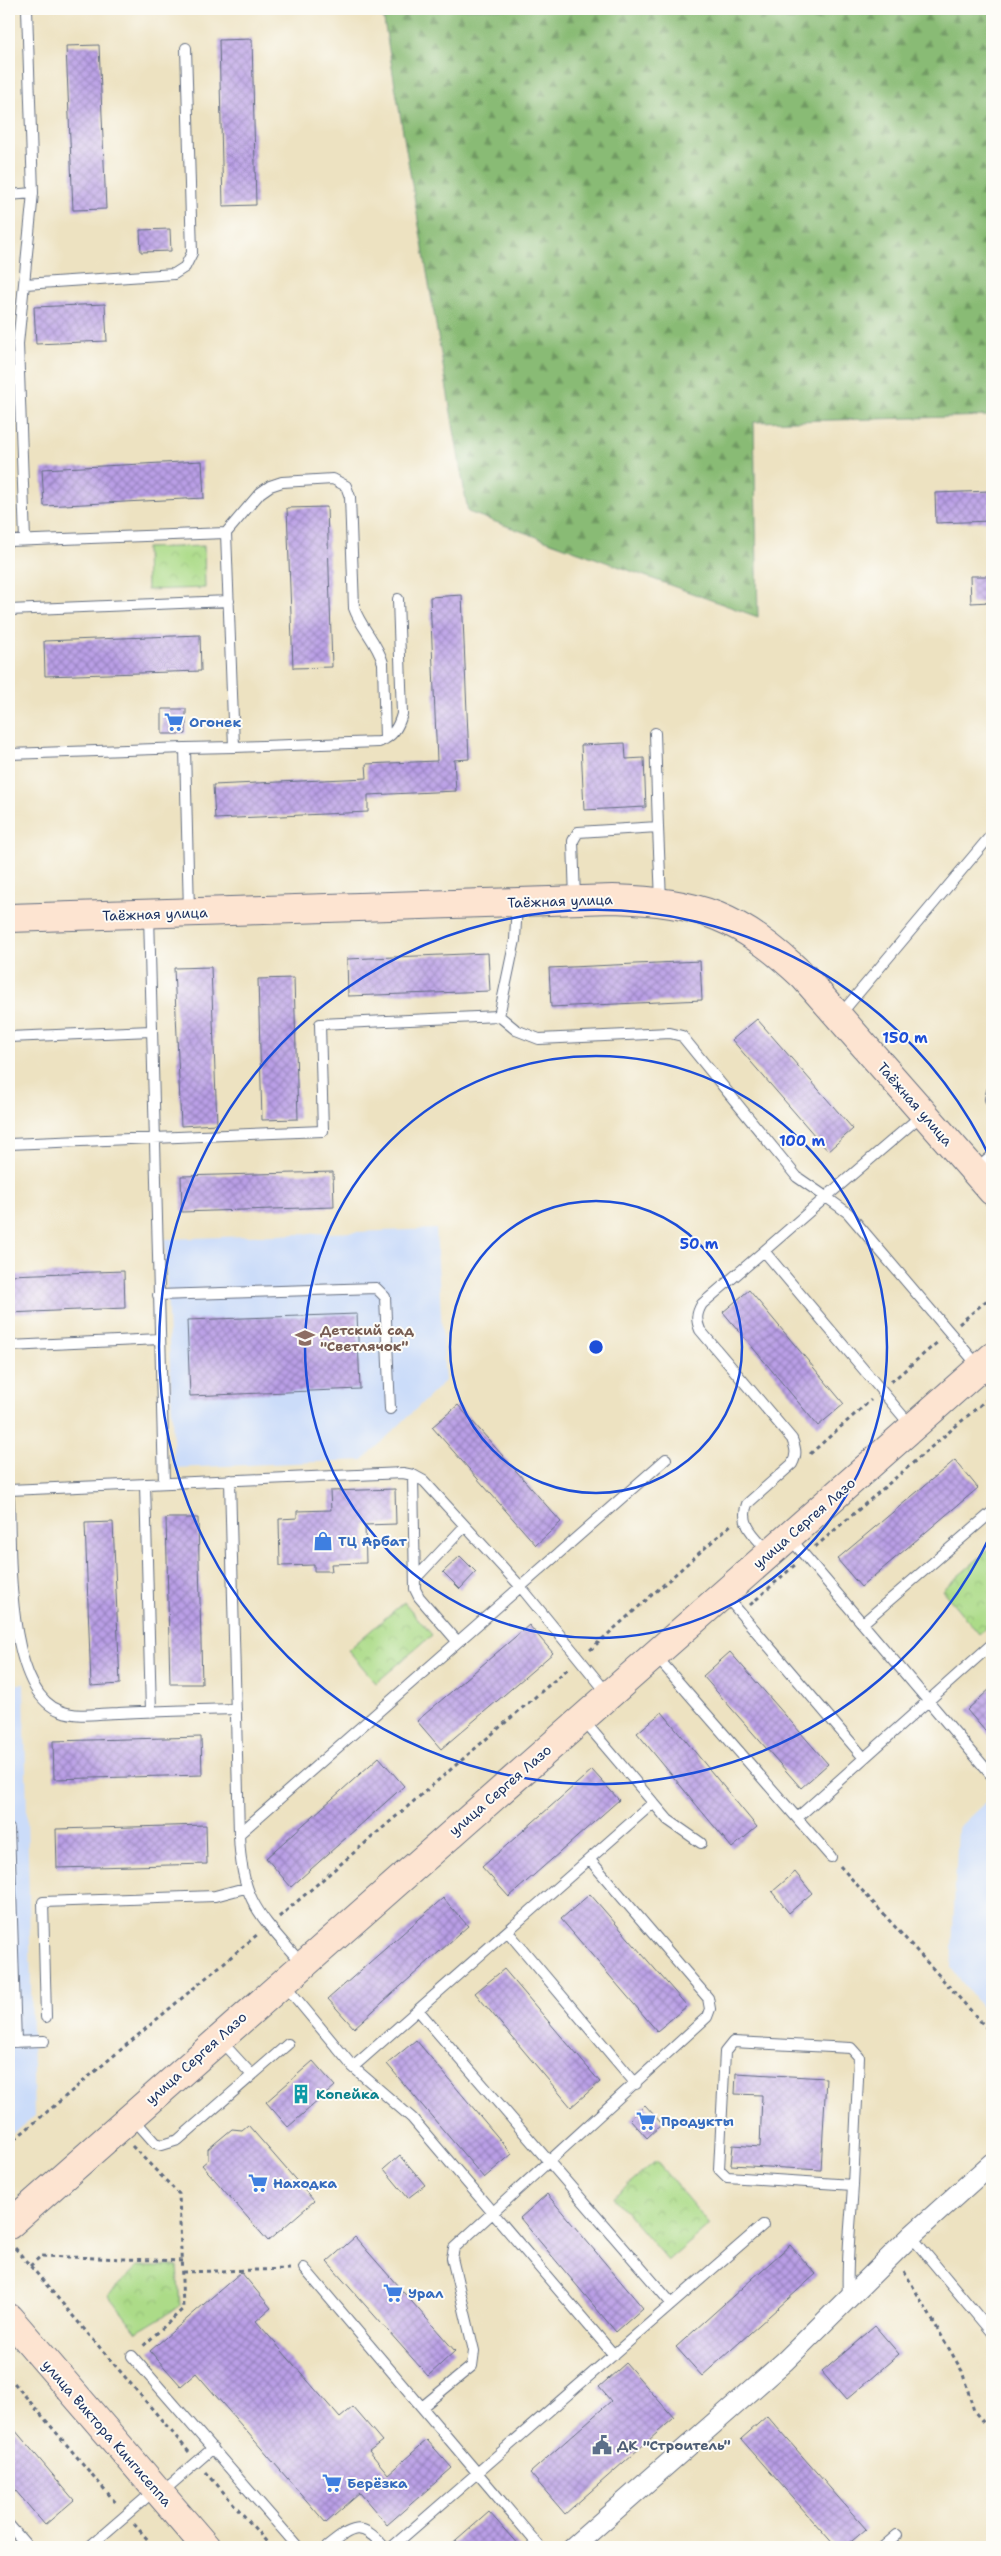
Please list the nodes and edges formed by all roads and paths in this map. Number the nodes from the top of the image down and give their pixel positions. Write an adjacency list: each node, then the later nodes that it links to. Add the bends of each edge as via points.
1 (27, 9): 3 (lane)
2 (186, 48): 5 (lane, via 192,253 186,267 174,274)
3 (33, 194): 4 (lane); 5 (lane)
4 (9, 195)
5 (25, 284): 7 (lane, via 18,344)
6 (226, 532): 7 (lane); 10 (lane); 13 (lane, via 270,486 282,482 333,479 346,486 350,497 354,608 380,651 383,663)
7 (25, 540): 8 (lane)
8 (9, 541)
9 (398, 598): 13 (lane, via 402,714 399,727)
10 (229, 601): 11 (lane); 14 (lane)
11 (9, 610)
12 (654, 733): 17 (lane)
13 (385, 739): 14 (lane, via 379,742)
14 (234, 747): 15 (lane)
15 (185, 748): 16 (lane); 22 (lane)
16 (9, 754)
17 (658, 827): 19 (lane, via 578,832 573,841); 20 (lane)
18 (992, 834): 26 (lane)
19 (575, 900): 20 (street, Таёжная улица); 21 (street, Таёжная улица)
20 (661, 901): 26 (street, Таёжная улица, via 713,913 740,926 773,948)
21 (517, 902): 22 (street, Таёжная улица); 25 (lane, via 515,940)
22 (190, 913): 23 (street, Таёжная улица)
23 (149, 914): 24 (street, Таёжная улица); 27 (lane)
24 (9, 918)
25 (499, 1016): 32 (lane, via 320,1024 323,1130); 36 (lane, via 516,1030 539,1039 682,1036 797,1177)
26 (838, 1016): 31 (street, Таёжная улица)
27 (151, 1032): 28 (lane); 32 (lane)
28 (9, 1037)
29 (992, 1090): 30 (lane)
30 (992, 1104)
31 (924, 1113): 34 (street, Таёжная улица); 36 (lane)
32 (153, 1137): 33 (lane); 38 (lane)
33 (9, 1144)
34 (983, 1164): 35 (street, Таёжная улица)
35 (992, 1191)
36 (826, 1197): 37 (lane); 40 (lane, via 848,1213)
37 (764, 1252): 44 (lane); 55 (lane, via 702,1304 696,1321 796,1448 792,1464 747,1504)
38 (158, 1294): 41 (lane); 45 (lane, via 376,1288 385,1297)
39 (992, 1296): 40 (path)
40 (950, 1332): 43 (lane); 44 (path)
41 (160, 1339): 42 (lane); 51 (lane)
42 (9, 1346)
43 (986, 1363): 46 (street, улица Сергея Лазо)
44 (881, 1390): 46 (lane); 47 (path)
45 (390, 1410)
46 (912, 1428): 58 (street, улица Сергея Лазо)
47 (809, 1454)
48 (666, 1459): 60 (lane)
49 (413, 1475): 50 (lane); 57 (lane, via 424,1481); 59 (lane)
50 (230, 1480): 51 (lane); 70 (lane)
51 (164, 1483): 52 (lane)
52 (145, 1484): 53 (lane); 71 (lane)
53 (9, 1490)
54 (9, 1499): 62 (lane)
55 (744, 1512): 58 (lane, via 748,1528); 67 (path)
56 (992, 1512): 63 (lane)
57 (465, 1526): 59 (lane); 60 (lane)
58 (779, 1544): 61 (street, улица Сергея Лазо); 63 (lane)
59 (415, 1579): 64 (lane, via 419,1597)
60 (520, 1586): 64 (lane); 67 (lane)
61 (724, 1593): 66 (street, улица Сергея Лазо); 73 (lane)
62 (11, 1605): 71 (lane, via 19,1645 32,1682 48,1706 75,1714)
63 (864, 1623): 69 (lane)
64 (457, 1641): 78 (lane)
65 (992, 1644): 69 (lane)
66 (654, 1654): 68 (street, улица Сергея Лазо); 76 (lane)
67 (580, 1659): 68 (lane); 83 (path)
68 (608, 1694): 72 (street, улица Сергея Лазо)
69 (930, 1700): 73 (lane); 74 (lane)
70 (236, 1709): 71 (lane); 78 (lane)
71 (152, 1712)
72 (582, 1718): 75 (lane); 85 (street, улица Сергея Лазо)
73 (864, 1758): 76 (lane)
74 (992, 1776)
75 (653, 1803): 79 (lane, via 668,1820); 81 (lane)
76 (797, 1818): 80 (lane)
77 (9, 1829): 92 (lane)
78 (238, 1834): 82 (lane)
79 (701, 1843)
80 (831, 1856): 89 (path)
81 (590, 1860): 84 (lane); 96 (lane, via 708,1998 708,2017)
82 (245, 1888): 83 (lane); 88 (lane, via 215,1896 43,1902)
83 (269, 1925): 85 (lane); 98 (path)
84 (508, 1932): 87 (lane); 96 (lane)
85 (302, 1964): 86 (street, улица Сергея Лазо)
86 (282, 1982): 90 (street, улица Сергея Лазо); 94 (lane)
87 (418, 2010): 94 (lane); 100 (lane)
88 (46, 2017)
89 (992, 2034)
90 (218, 2039): 95 (lane); 97 (street, улица Сергея Лазо)
91 (44, 2041): 92 (lane)
92 (12, 2042)
93 (288, 2044): 95 (lane)
94 (353, 2067): 103 (lane, via 412,2118)
95 (252, 2076): 97 (lane, via 170,2144 155,2143)
96 (636, 2084): 100 (lane)
97 (131, 2116): 106 (street, улица Сергея Лазо)
98 (9, 2144)
99 (132, 2146): 108 (path, via 179,2194)
100 (550, 2161): 103 (lane); 113 (lane)
101 (992, 2162): 105 (street)
102 (853, 2185): 102 (lane, via 859,2057 851,2048 733,2042 725,2052 719,2169 727,2177); 112 (lane)
103 (494, 2212): 116 (lane); 120 (lane, via 463,2237 454,2248 452,2258 474,2351 472,2366)
104 (763, 2225): 113 (lane)
105 (911, 2236): 107 (street); 115 (lane)
106 (13, 2237): 109 (path)
107 (894, 2253): 112 (street); 121 (path, via 962,2371 974,2411)
108 (182, 2261): 109 (path, via 41,2256); 111 (path)
109 (30, 2266): 118 (path)
110 (304, 2268): 111 (path); 120 (lane)
111 (182, 2272): 117 (path, via 183,2309)
112 (848, 2296): 139 (street, via 785,2361)
113 (672, 2304): 116 (lane)
114 (9, 2318): 125 (street, улица Виктора Кингисеппа)
115 (992, 2333)
116 (614, 2355): 124 (lane)
117 (132, 2356): 118 (path); 122 (lane)
118 (118, 2369): 123 (path)
119 (9, 2377): 126 (path)
120 (422, 2407): 124 (lane)
121 (992, 2433)
122 (213, 2448): 123 (lane); 134 (lane)
123 (198, 2462): 125 (lane); 133 (path)
124 (477, 2473): 137 (lane); 138 (lane)
125 (157, 2492): 126 (lane); 132 (street, улица Виктора Кингисеппа)
126 (126, 2515): 130 (lane); 131 (path)
127 (9, 2525): 129 (lane)
128 (897, 2535): 140 (lane)
129 (28, 2547)
130 (89, 2547)
131 (154, 2547)
132 (206, 2547)
133 (271, 2547)
134 (298, 2547)
135 (327, 2547): 136 (lane, via 353,2529 363,2529 372,2533)
136 (384, 2547)
137 (392, 2547)
138 (540, 2547)
139 (573, 2547)
140 (883, 2547)

